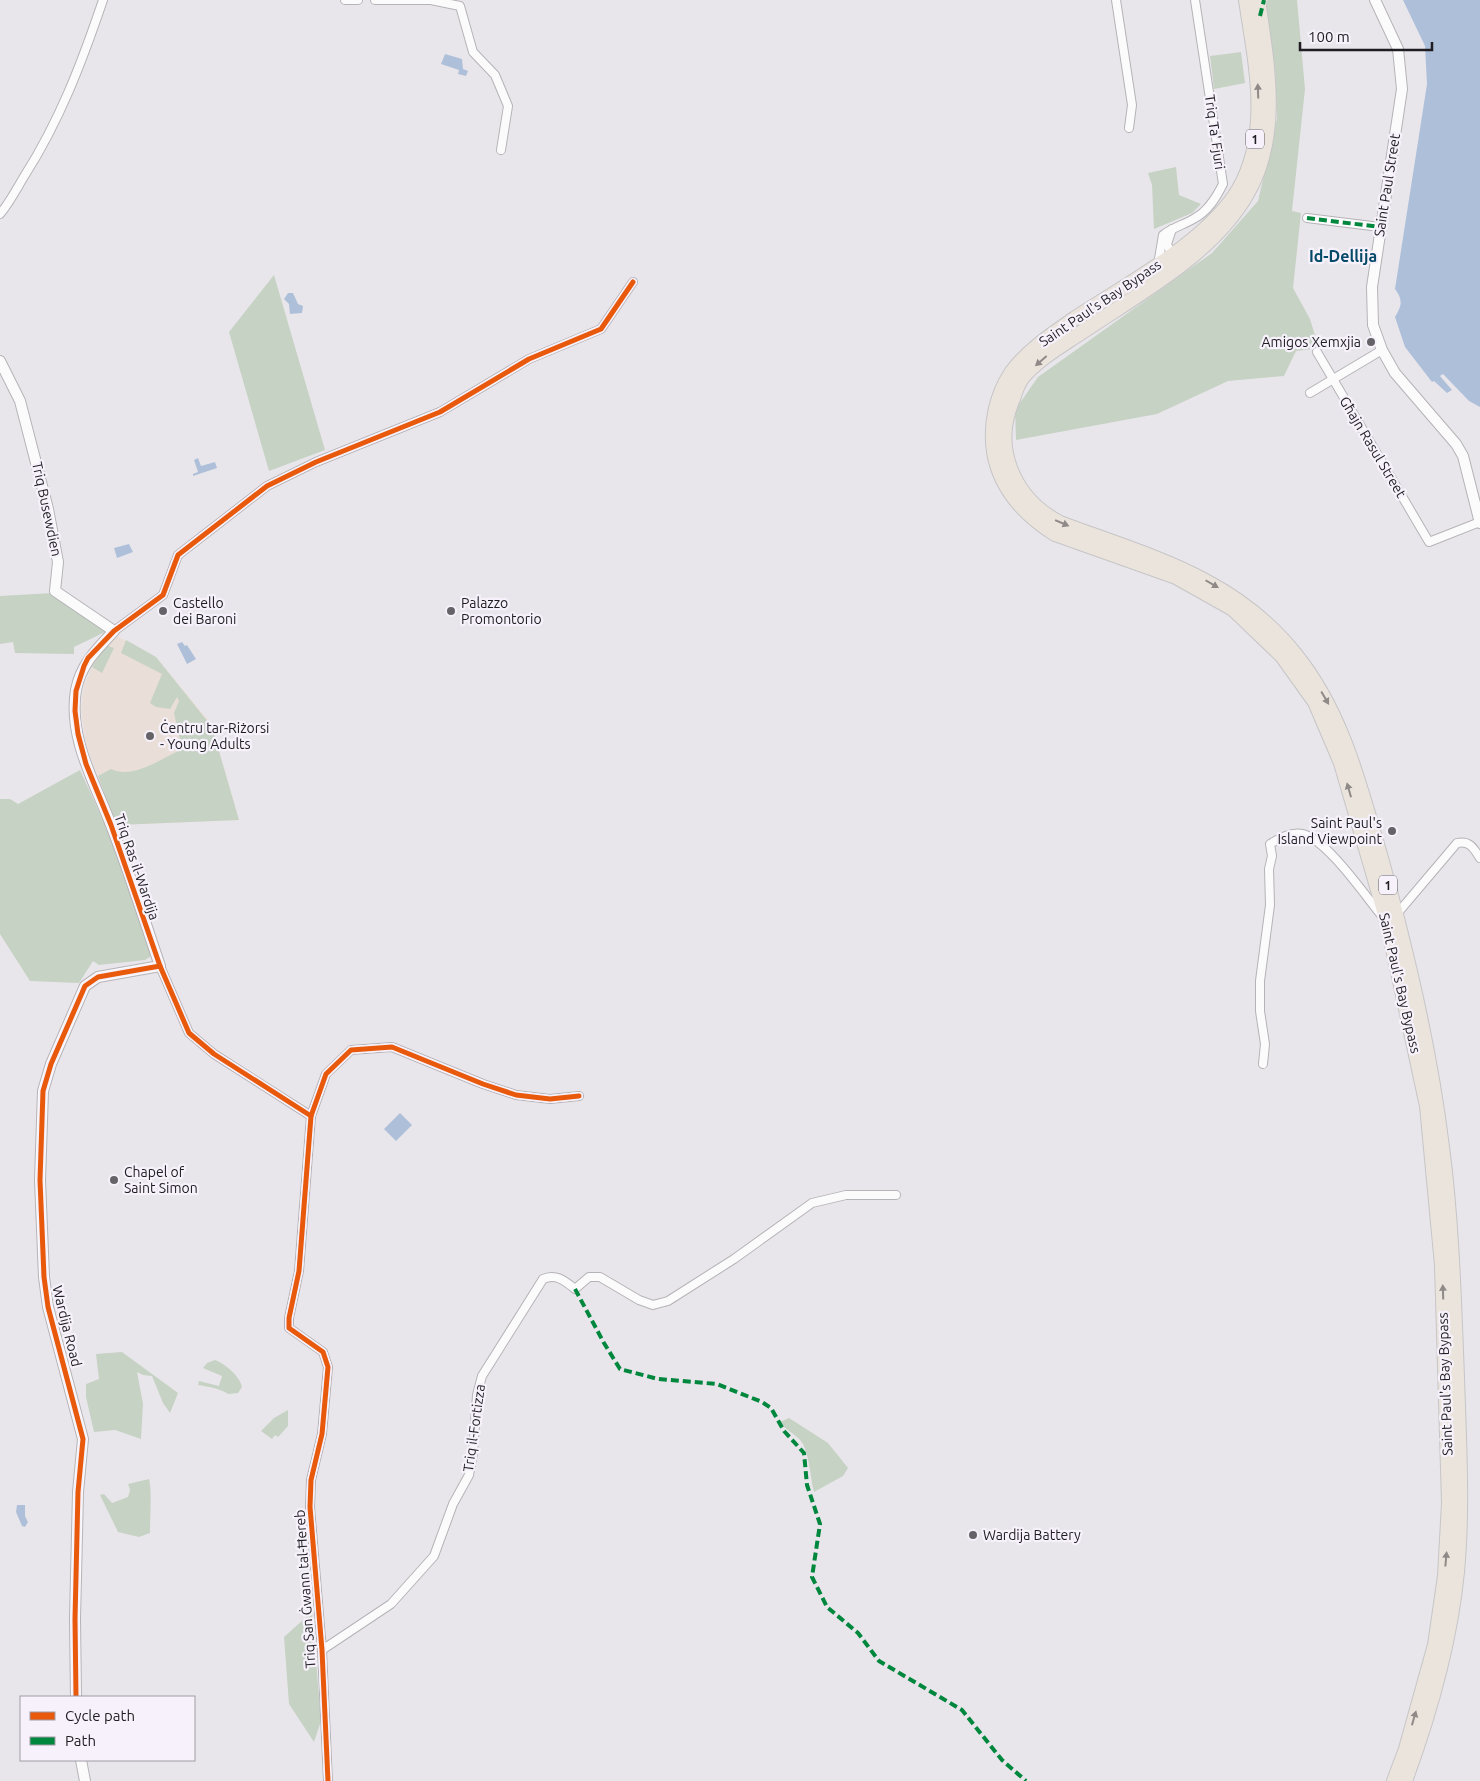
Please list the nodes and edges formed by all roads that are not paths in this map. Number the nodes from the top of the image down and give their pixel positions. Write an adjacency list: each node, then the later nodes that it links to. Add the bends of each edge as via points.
1 (103, 0): 14 (street, via 64,105)
2 (345, 0): 3 (street)
3 (358, 0)
4 (374, 0): 13 (street, via 430,0 460,6 473,52 495,75 508,106)
5 (1116, 0): 12 (street, via 1132,105)
6 (1196, 0): 16 (street, Triq Ta' Fjuri, via 1223,184 1215,201 1196,218)
7 (1246, 0): 18 (highway, Saint Paul's Bay Bypass / 1, one-way to 7, via 1221,213 1248,170 1258,121 1258,86)
8 (1258, 0): 11 (highway, Saint Paul's Bay Bypass / 1)
9 (1264, 0): 11 (street, Saint Paul's Bay Bypass)
10 (1375, 0): 17 (street, Saint Paul Street, via 1398,49 1402,70 1402,89)
11 (1260, 16): 19 (highway, Saint Paul's Bay Bypass / 1, via 1270,84 1269,119 1259,172 1232,216)
12 (1129, 128)
13 (502, 150)
14 (0, 214)
15 (1307, 218): 17 (street)
16 (1173, 227): 18 (street, via 1167,244 1170,251); 20 (street, via 1163,235)
17 (1380, 227): 22 (street, Saint Paul Street, via 1371,295 1373,324)
18 (1177, 251): 20 (highway, Saint Paul's Bay Bypass / 1)
19 (1195, 253): 20 (street, via 1171,264); 30 (highway, Saint Paul's Bay Bypass / 1, one-way to 30, via 1050,353 1021,380 1004,426 1007,458 1030,502 1046,516 1186,569 1242,602 1295,653 1325,697 1342,731 1358,781)
20 (1158, 265): 30 (highway, Saint Paul's Bay Bypass / 1, one-way to 20, via 1341,763 1315,702 1282,656 1233,609 1176,577 1055,534 1018,503 1002,480 996,462 993,423 999,395 1012,372 1046,338)
21 (633, 282): 28 (street, Triq Ras il-Wardija, via 601,329 529,359 440,412 325,458 267,486 178,555 163,595)
22 (1382, 350): 25 (street); 27 (street, Saint Paul Street, via 1395,373 1463,456)
23 (1317, 352): 25 (street, Għajn Rasul Street)
24 (0, 362): 28 (street, Triq Busewdien, via 20,401 48,509 58,562 55,591)
25 (1332, 379): 26 (street); 27 (street, Għajn Rasul Street, via 1429,542)
26 (1310, 393)
27 (1480, 523)
28 (114, 631): 31 (street, Triq Ras il-Wardija, via 88,658 81,674 76,704 78,734)
29 (1480, 858): 30 (street, via 1470,844 1457,843)
30 (1392, 918): 32 (street, via 1309,836 1300,833 1283,836 1270,844 1268,939 1260,982 1265,1044); 41 (highway, Saint Paul's Bay Bypass / 1, one-way to 30, via 1435,1646 1445,1576 1448,1503 1442,1265 1427,1106); 42 (highway, Saint Paul's Bay Bypass / 1, via 1421,1017 1443,1151 1455,1316 1461,1503 1456,1577 1446,1648)
31 (160, 966): 34 (street, Triq Ras il-Wardija, via 190,1034 214,1054); 37 (street, Wardija Road, via 98,978 85,986 43,1091 40,1180 44,1277 48,1307 83,1440 78,1492)
32 (1263, 1064)
33 (579, 1096): 34 (street, Triq San Ġwann tal-Ħereb, via 550,1099 516,1095 392,1047 380,1047 351,1050 326,1074)
34 (311, 1116): 36 (street, Triq San Ġwann tal-Ħereb, via 299,1271 289,1318 290,1328 324,1352 328,1367 322,1434 311,1480 310,1507)
35 (896, 1195): 36 (street, Triq il-Fortizza, via 846,1195 812,1204 734,1260 668,1301 653,1306 600,1277 589,1277 575,1289 558,1277 543,1279 482,1376 469,1475 453,1504 434,1556 391,1604)
36 (322, 1650): 40 (street, Triq San Ġwann tal-Ħereb)
37 (76, 1696)
38 (81, 1761): 39 (street)
39 (85, 1781)
40 (328, 1781)
41 (1394, 1781)
42 (1405, 1781)

